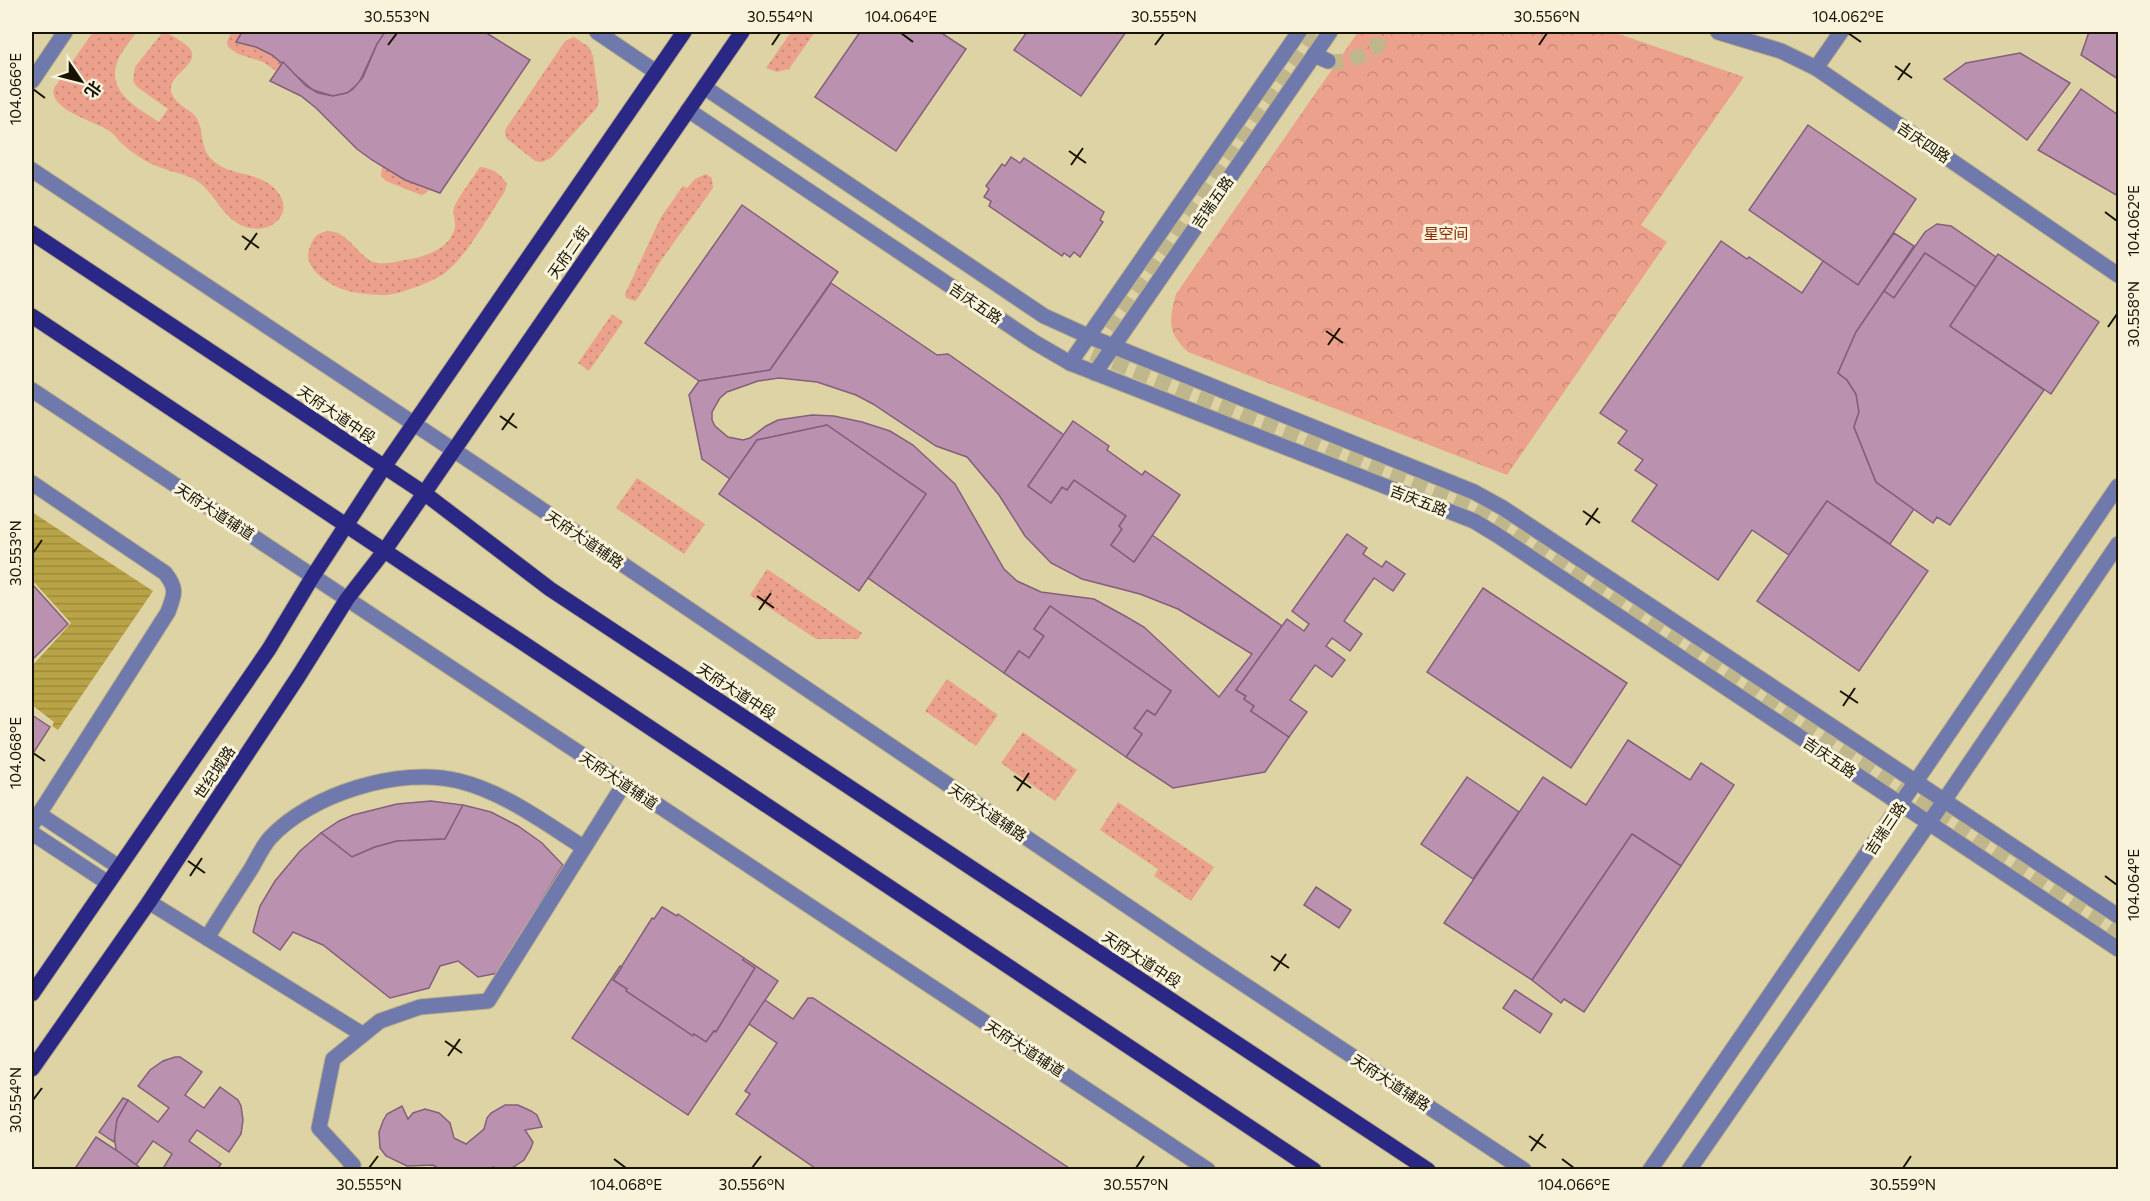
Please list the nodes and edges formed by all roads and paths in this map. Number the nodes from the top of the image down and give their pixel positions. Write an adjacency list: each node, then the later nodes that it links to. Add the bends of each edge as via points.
1 (65, 32): 11 (street)
2 (597, 32): 10 (street)
3 (684, 32): 10 (main road, 天府二街)
4 (742, 32): 12 (main road, 天府二街)
5 (1299, 32): 18 (street, 吉瑞五路)
6 (1330, 32): 19 (street, 吉瑞五路, via 1321,58)
7 (1718, 32): 9 (street, 吉庆四路, via 1781,51)
8 (1841, 32): 9 (street)
9 (1816, 68): 16 (street, 吉庆四路)
10 (656, 72): 23 (main road, 天府二街)
11 (32, 81)
12 (704, 87): 13 (main road, 天府二街); 18 (street, 吉庆五路, via 1044,316)
13 (688, 110): 20 (street, 吉庆五路); 24 (main road, 天府二街)
14 (32, 170): 23 (street)
15 (32, 233): 25 (main road, 天府大道中段)
16 (2118, 275)
17 (32, 316): 29 (main road)
18 (1088, 336): 19 (street, 吉庆五路); 20 (street, 吉瑞五路)
19 (1113, 346): 21 (street, 吉瑞五路); 34 (street, 吉庆五路, via 1474,492)
20 (1070, 363): 21 (street, 吉庆五路)
21 (1095, 373): 37 (street, 吉庆五路, via 1474,521)
22 (32, 390): 32 (street, 天府大道辅道)
23 (413, 424): 24 (street); 25 (main road, 天府二街)
24 (453, 450): 28 (main road, 天府二街); 55 (street, 天府大道辅路)
25 (384, 466): 28 (main road, 天府大道中段); 29 (main road, 世纪城路)
26 (32, 483): 38 (street, via 165,573 174,584 174,599 168,612)
27 (2118, 486): 34 (street, 吉瑞三路)
28 (424, 493): 31 (main road, 世纪城路); 54 (main road, 天府大道中段, via 550,589)
29 (346, 525): 31 (main road); 32 (main road, 世纪城路)
30 (2118, 544): 36 (street)
31 (385, 550): 33 (main road, 世纪城路); 53 (main road)
32 (313, 576): 33 (street, 天府大道辅道); 42 (main road, 世纪城路)
33 (347, 599): 35 (street, 天府大道辅道); 44 (main road, 世纪城路)
34 (1917, 781): 36 (street, 吉庆五路); 37 (street, 吉瑞三路)
35 (624, 784): 41 (street); 52 (street, 天府大道辅道)
36 (1944, 801): 39 (street); 45 (street, 吉庆五路)
37 (1901, 804): 39 (street, 吉庆五路); 56 (street, 吉瑞三路)
38 (35, 820): 42 (street)
39 (1929, 823): 47 (street, 吉庆五路); 57 (street)
40 (32, 833): 43 (street)
41 (583, 847): 46 (street, via 532,814 459,781 422,777 382,782 350,790 306,809 270,839); 49 (street, via 488,1001 420,1007 380,1021)
42 (120, 867): 43 (main road, 世纪城路)
43 (108, 883): 48 (main road, 世纪城路)
44 (149, 902): 46 (street); 50 (main road, 世纪城路)
45 (2118, 916)
46 (207, 938): 49 (street)
47 (2118, 949)
48 (32, 994)
49 (362, 1034): 51 (street, via 333,1059 319,1128 352,1165)
50 (32, 1069)
51 (351, 1170)
52 (1208, 1170)
53 (1314, 1170)
54 (1428, 1170)
55 (1524, 1170)
56 (1650, 1170)
57 (1689, 1170)

